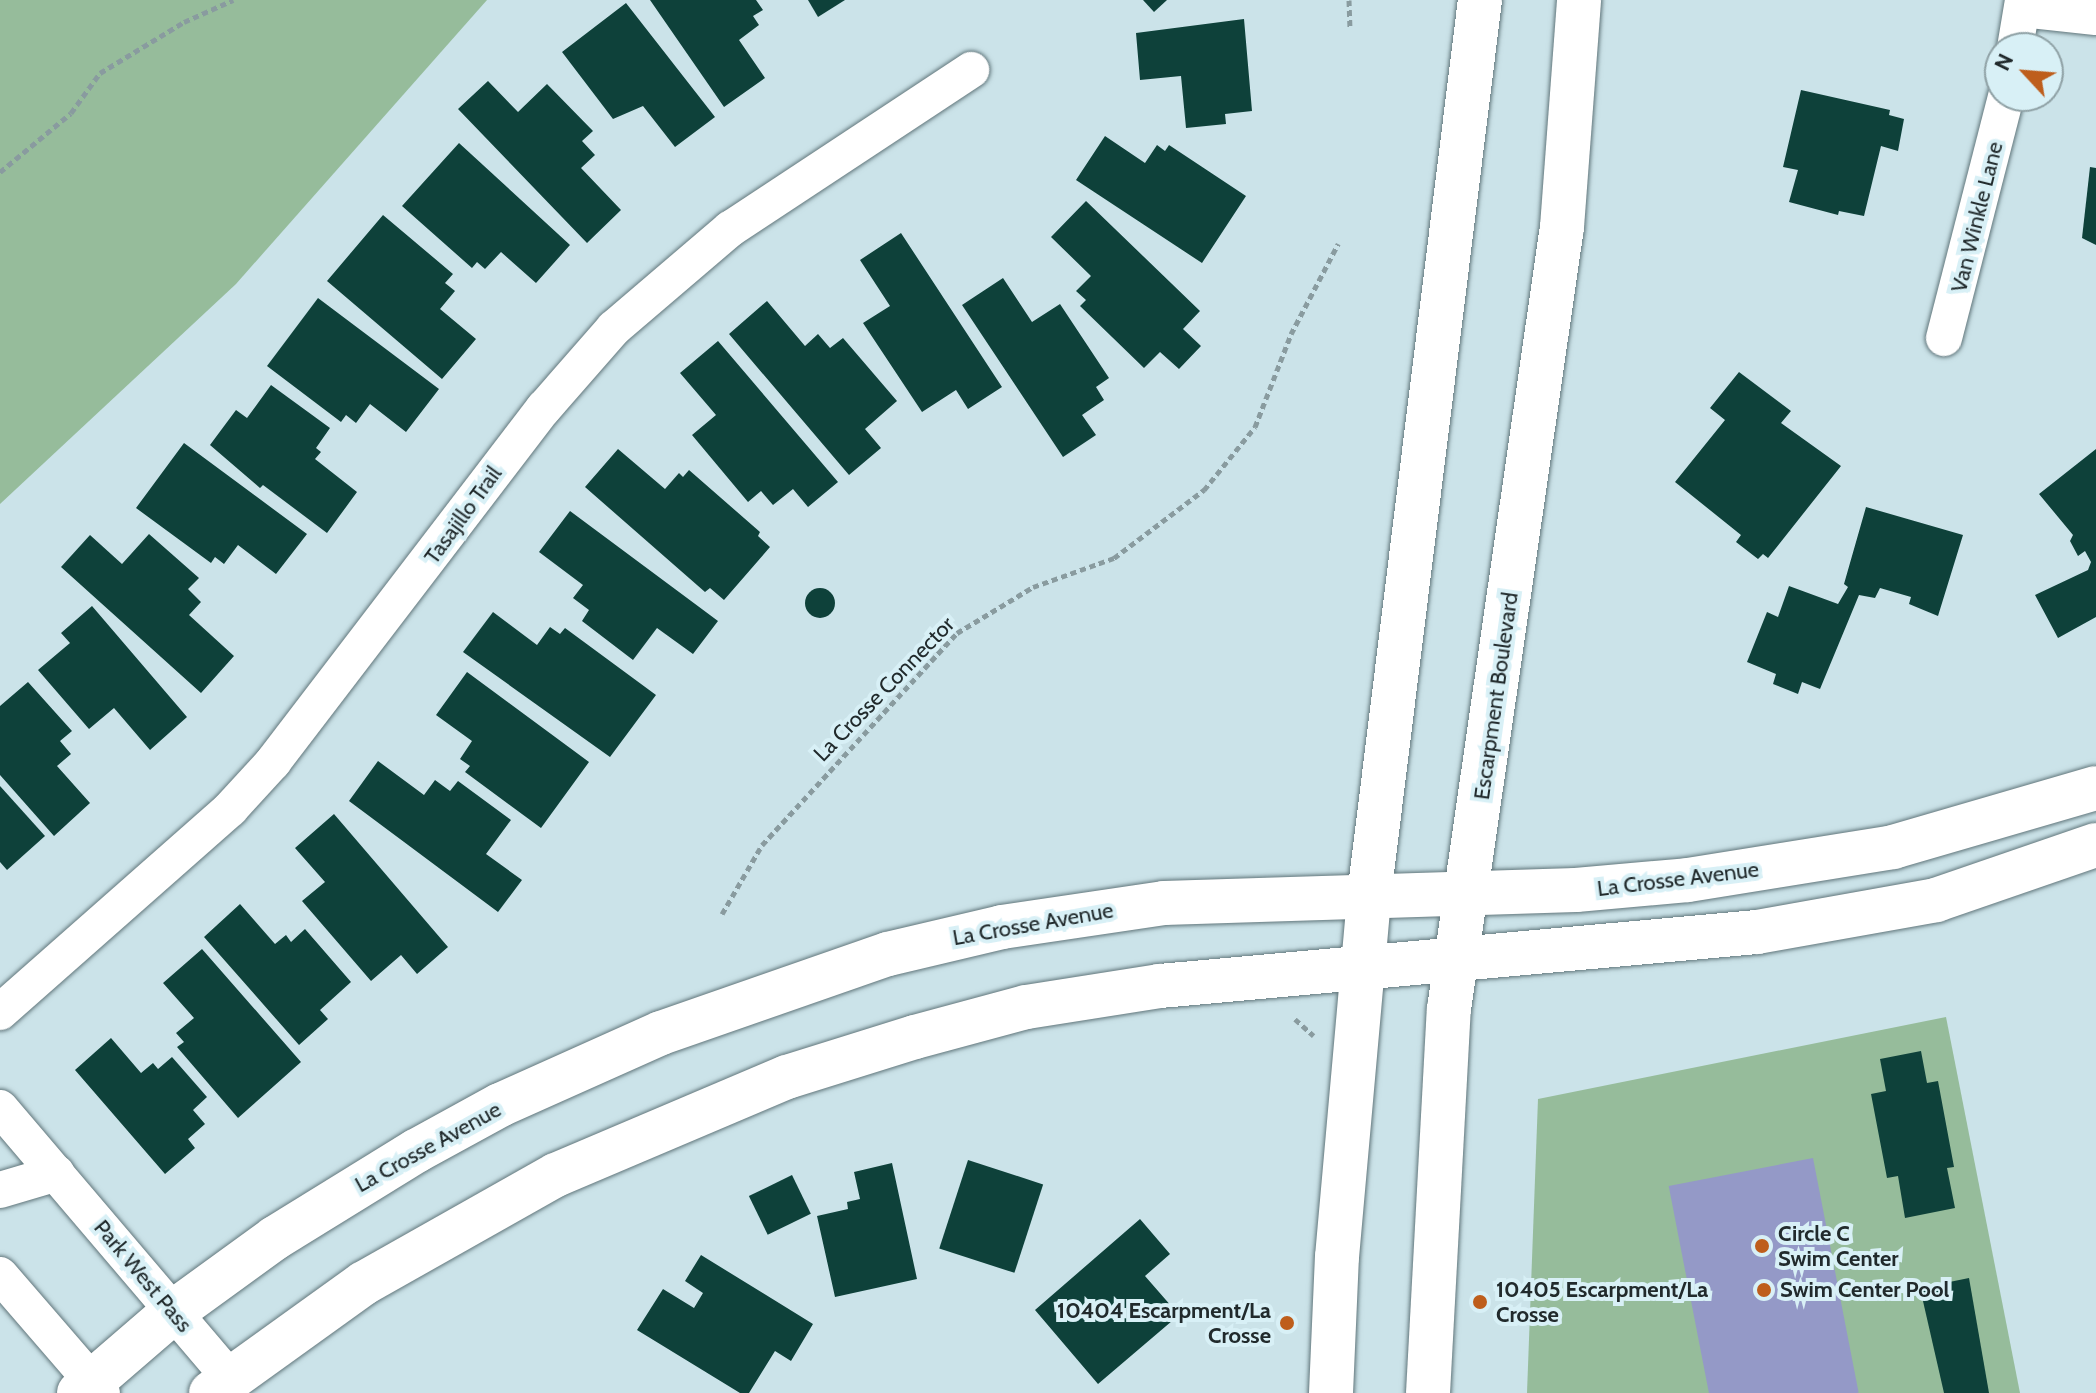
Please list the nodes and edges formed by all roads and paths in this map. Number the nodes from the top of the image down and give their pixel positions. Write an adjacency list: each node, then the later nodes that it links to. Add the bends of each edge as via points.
1 (233, 0): 11 (path, via 184,22 100,73 71,113)
2 (1349, 0): 7 (path)
3 (1480, 0): 19 (street)
4 (1579, 0): 18 (street, Escarpment Boulevard, via 1562,227)
5 (2023, 4): 6 (street); 8 (street)
6 (2096, 17)
7 (1350, 28)
8 (2018, 32)
9 (971, 70): 23 (street, Tasajillo Trail, via 730,229 614,328 534,420 273,762 230,809)
10 (2002, 112): 13 (street, Van Winkle Lane)
11 (0, 172)
12 (1338, 244): 20 (path, La Crosse Connector, via 1297,321 1255,427 1204,490 1122,553 1033,587 957,633 779,824)
13 (1944, 338)
14 (2096, 788): 15 (street, La Crosse Avenue)
15 (2015, 814): 17 (street); 18 (street, La Crosse Avenue, via 1893,847 1688,880 1576,890)
16 (2096, 845): 17 (street)
17 (2027, 872): 21 (street, via 1936,900 1757,932)
18 (1468, 891): 19 (street, La Crosse Avenue); 21 (street, Escarpment Boulevard)
19 (1369, 896): 22 (street); 30 (street, La Crosse Avenue, via 1164,903 1002,927 888,954 717,1011 567,1073 416,1151 275,1238)
20 (722, 914)
21 (1458, 961): 22 (street); 34 (street, Escarpment Boulevard, via 1449,1009)
22 (1362, 969): 31 (street, via 1160,986 1026,1007 787,1077 556,1175 443,1236 364,1283); 33 (street)
23 (0, 1012)
24 (1289, 1017): 25 (path, via 1300,1021)
25 (1321, 1049)
26 (0, 1108): 27 (street, Park West Pass)
27 (57, 1173): 28 (street); 30 (street, Park West Pass)
28 (0, 1190)
29 (0, 1275): 32 (street)
30 (173, 1312): 31 (street, Park West Pass); 32 (street, La Crosse Avenue)
31 (220, 1385)
32 (91, 1389)
33 (1331, 1393)
34 (1428, 1393)

